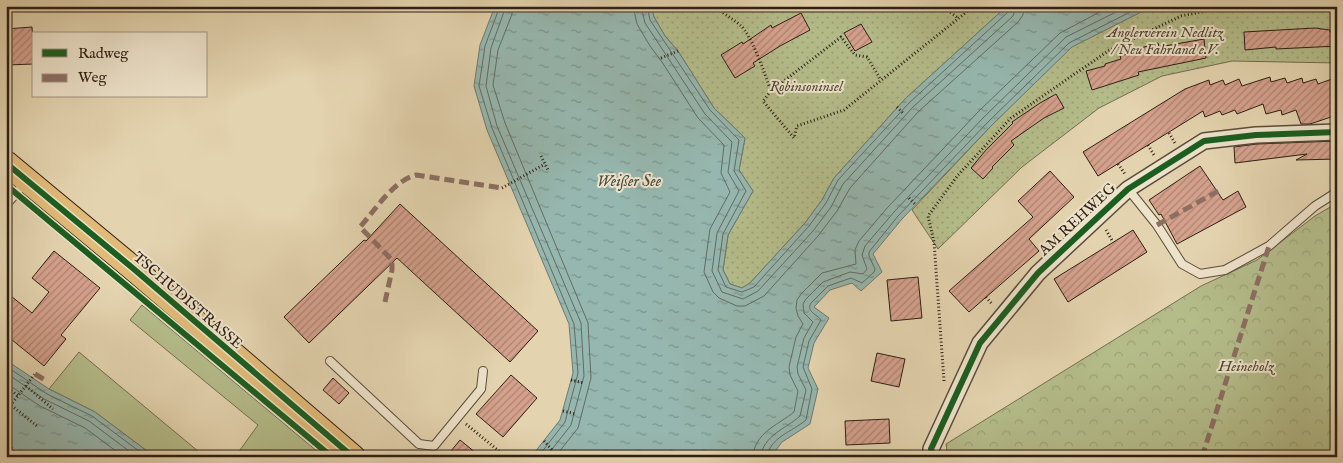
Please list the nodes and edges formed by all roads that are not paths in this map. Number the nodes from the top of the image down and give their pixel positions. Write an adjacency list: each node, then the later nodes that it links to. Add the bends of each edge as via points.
1 (1337, 132): 4 (street, AM REHWEG, via 1204,141)
2 (6, 163): 3 (main road, TSCHUDISTRASSE)
3 (28, 181): 6 (lane); 9 (main road, TSCHUDISTRASSE)
4 (1128, 189): 5 (lane, AM REHWEG, via 1182,264 1200,274 1225,270 1269,246 1315,206); 10 (street, AM REHWEG, via 1038,273 980,343 932,449)
5 (1337, 192)
6 (6, 204)
7 (330, 361): 8 (lane, via 419,444 434,446 481,389)
8 (483, 371)
9 (353, 457)
10 (932, 457)

